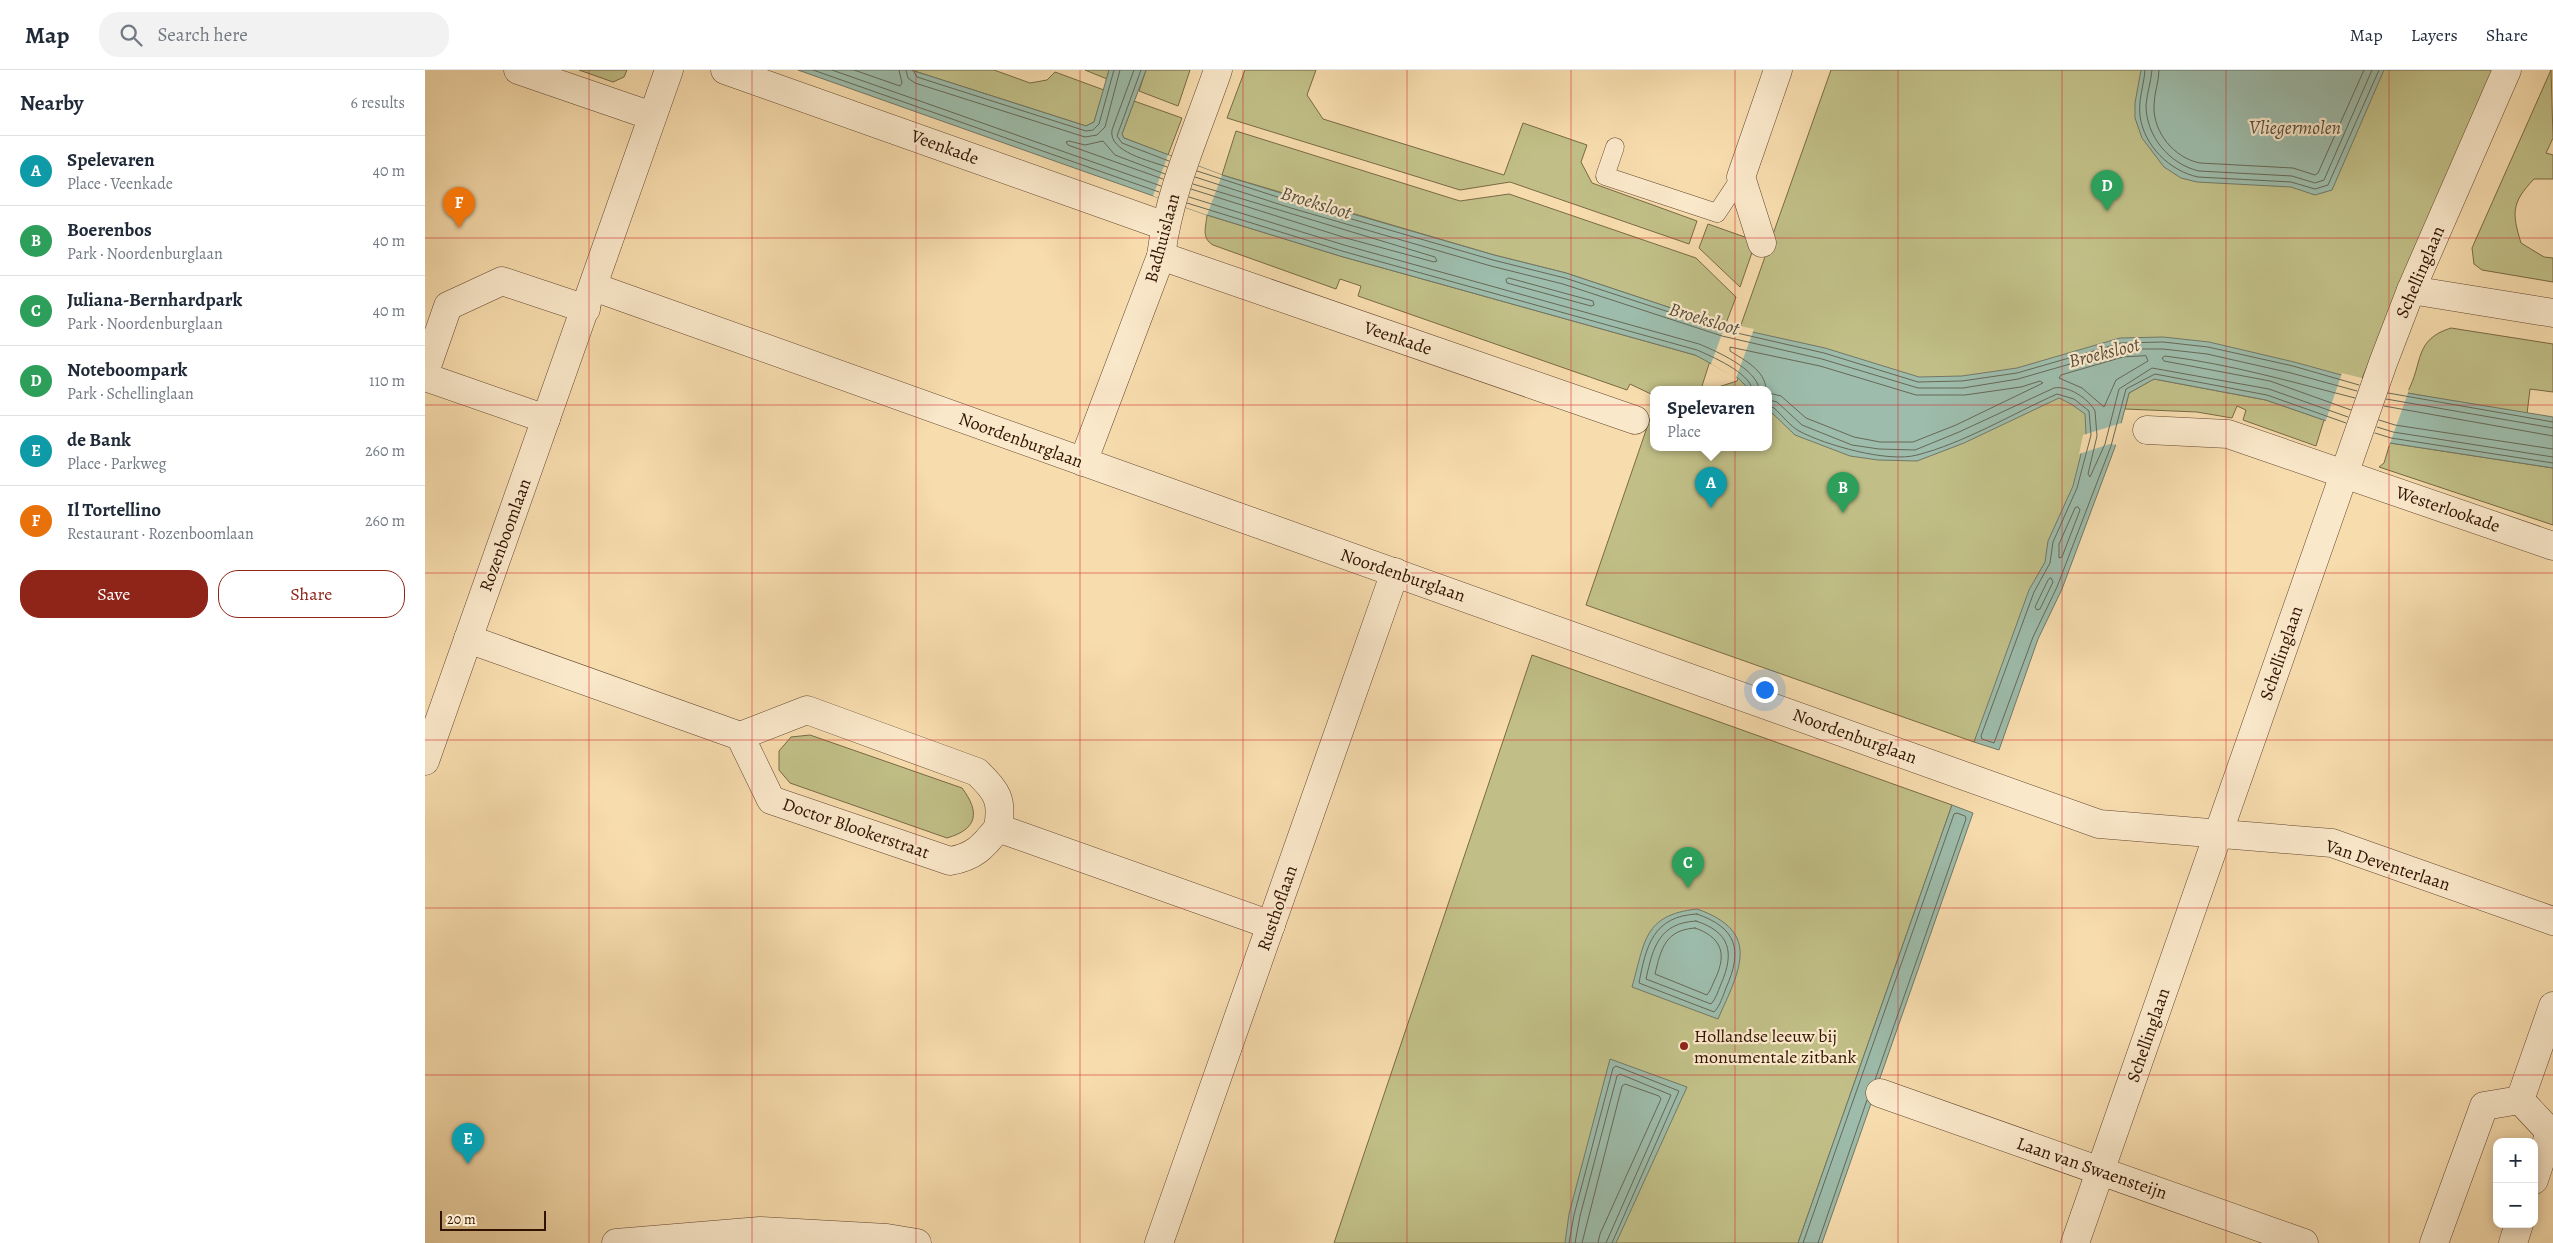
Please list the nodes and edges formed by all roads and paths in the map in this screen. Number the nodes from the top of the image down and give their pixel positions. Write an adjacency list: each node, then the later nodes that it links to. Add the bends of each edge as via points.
1 (518, 70): 7 (street)
2 (669, 70): 7 (street, Rozenboomlaan)
3 (725, 70): 10 (street, Veenkade)
4 (1218, 70): 10 (street, Badhuislaan)
5 (1778, 70): 9 (street)
6 (2507, 70): 13 (street, Schellinglaan)
7 (651, 116): 14 (street, Rozenboomlaan)
8 (1615, 147): 9 (lane, via 1605,176 1717,214)
9 (1741, 177): 11 (street)
10 (1168, 214): 12 (street, Badhuislaan)
11 (1762, 243)
12 (1161, 256): 19 (street, Veenkade); 21 (street, Badhuislaan)
13 (2411, 290): 15 (street); 22 (street, Schellinglaan)
14 (590, 298): 16 (street, via 502,281 449,306); 18 (street, Rozenboomlaan); 21 (street, Noordenburglaan)
15 (2553, 313)
16 (425, 372)
17 (425, 377): 18 (street)
18 (546, 419): 25 (street, Rozenboomlaan)
19 (1635, 420)
20 (2147, 430): 22 (street, Westerlookade, via 2228,434)
21 (1083, 462): 24 (street, Noordenburglaan)
22 (2347, 462): 23 (street, Westerlookade); 29 (street, Schellinglaan)
23 (2553, 546)
24 (1395, 572): 29 (street, Noordenburglaan, via 2099,824); 31 (street, Rusthoflaan)
25 (468, 640): 26 (street); 27 (street, Rozenboomlaan)
26 (740, 736): 28 (street, via 807,710 977,772 997,794 1001,812); 28 (street, Doctor Blookerstraat, via 771,800 950,861 966,858 984,846)
27 (425, 761)
28 (998, 828): 31 (street)
29 (2218, 834): 30 (street, Van Deventerlaan, via 2332,843); 36 (street, Schellinglaan)
30 (2553, 921)
31 (1271, 925): 40 (street, Rusthoflaan)
32 (2553, 1006): 34 (street)
33 (1880, 1093): 36 (street, Laan van Swaensteijn)
34 (2520, 1100): 35 (street, via 2550,1132); 43 (street, via 2484,1106)
35 (2538, 1168)
36 (2100, 1170): 41 (street, Schellinglaan); 42 (street, Laan van Swaensteijn)
37 (2518, 1228): 44 (street)
38 (616, 1243): 39 (street, via 760,1230 887,1238)
39 (917, 1243)
40 (1159, 1243)
41 (2075, 1243)
42 (2304, 1243)
43 (2434, 1243)
44 (2513, 1243)

